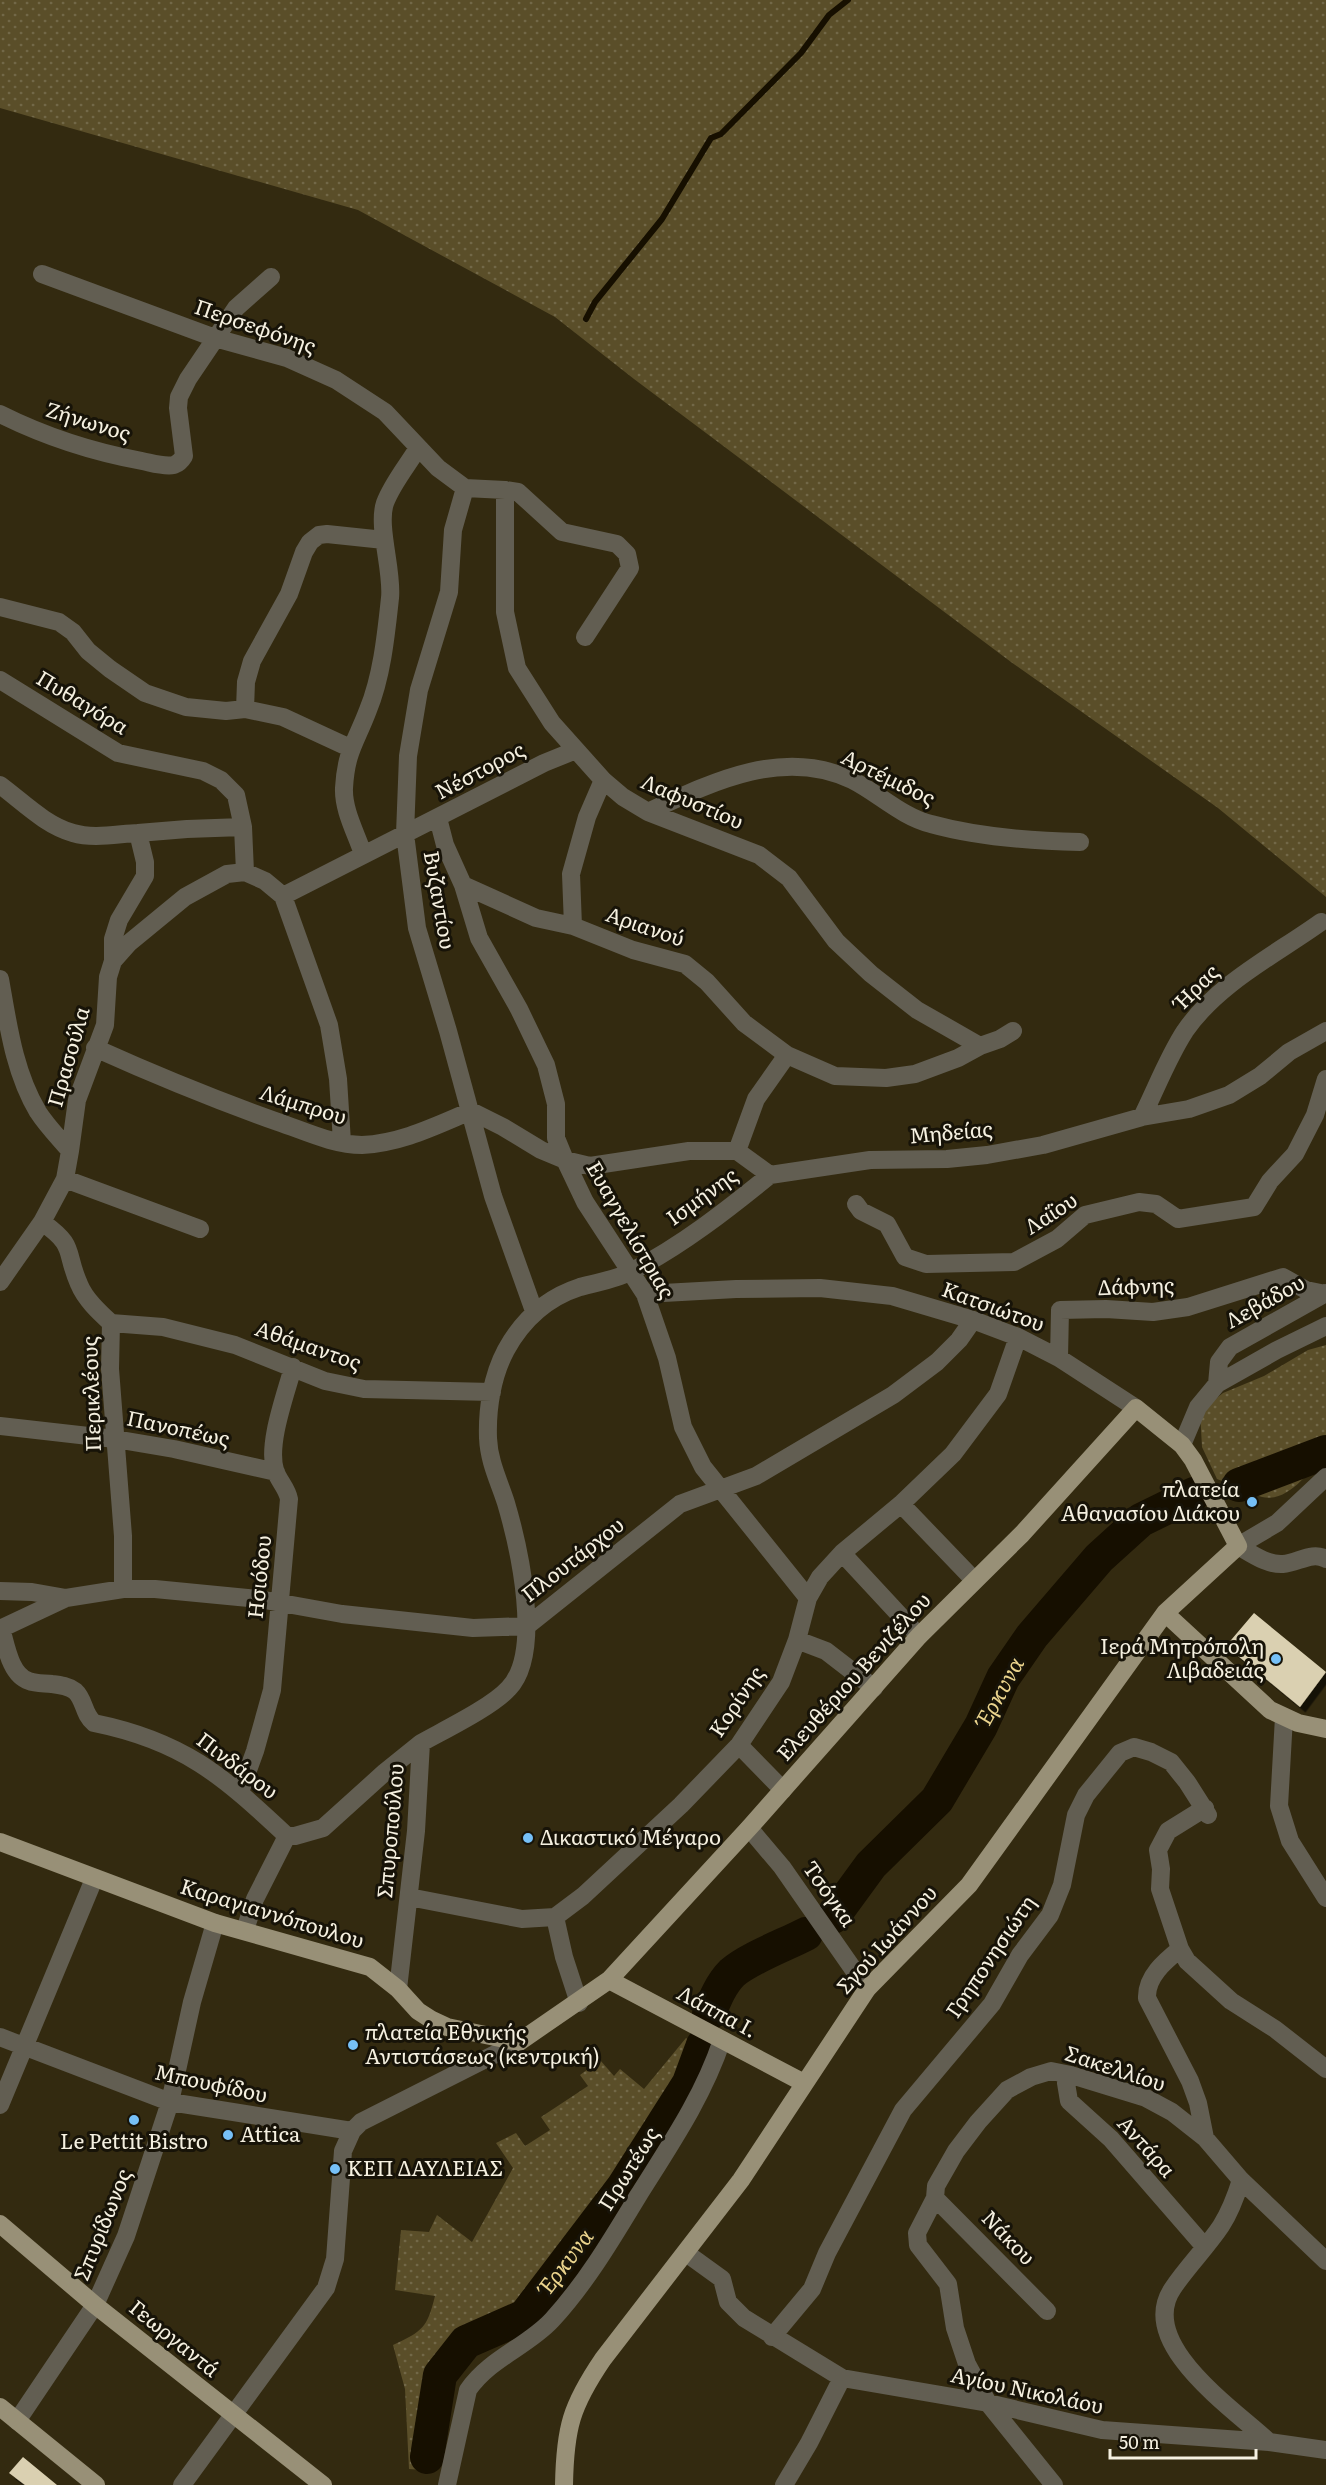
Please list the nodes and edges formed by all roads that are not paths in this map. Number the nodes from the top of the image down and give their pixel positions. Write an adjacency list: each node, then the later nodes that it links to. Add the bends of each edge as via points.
1 (42, 274): 3 (street, Περσεφόνης)
2 (271, 277): 3 (street, via 236,308)
3 (215, 338): 4 (street, Ζήνωνος, via 179,397 184,456 181,461 166,466 110,455); 5 (street, Περσεφόνης, via 287,357 336,380 385,412)
4 (0, 414)
5 (418, 448): 6 (street, Περσεφόνης); 8 (street, via 384,505)
6 (465, 488): 7 (street); 21 (street, Βυζαντίου, via 453,530 449,592 419,690 408,756)
7 (505, 490): 10 (street, via 518,492 562,532 617,544 627,554 630,568); 14 (street, Λαφυστίου, via 505,612 517,668 552,723)
8 (384, 540): 12 (street, via 327,534 310,542 289,594 252,661); 13 (street, via 391,596 379,672 369,710)
9 (0, 607): 12 (street, via 59,622 88,651 145,693 186,707)
10 (585, 637)
11 (0, 680): 19 (street, Πυθαγόρα, via 118,753 203,771 221,780 236,795)
12 (245, 709): 13 (street, via 283,717)
13 (350, 748): 23 (street, via 344,792)
14 (576, 750): 15 (street, Λαφυστίου); 18 (street, Νέστορος)
15 (603, 780): 17 (street, Λαφυστίου); 28 (street, via 587,817 571,874)
16 (0, 785): 20 (street, via 55,826 75,834)
17 (648, 812): 22 (street, Αρτέμιδος, via 714,781 762,769 811,766 851,780 929,824 1040,841); 33 (street, Λαφυστίου, via 759,855 789,878 836,941 871,974 917,1010)
18 (438, 818): 21 (street, Νέστορος); 25 (street, Ευαγγελίστριας)
19 (243, 827): 20 (street); 24 (street, Πυθαγόρα)
20 (138, 833): 29 (street, Πρασούλα, via 145,876 119,920 113,939)
21 (405, 834): 23 (street); 37 (street, Βυζαντίου, via 417,928)
22 (1080, 842)
23 (363, 854): 26 (street)
24 (245, 872): 26 (street, via 266,881); 29 (street, via 227,874 185,897 129,942)
25 (463, 885): 28 (street, Αριανού, via 536,918); 42 (street, Ευαγγελίστριας, via 480,938 546,1065 556,1104 556,1138)
26 (283, 896): 39 (street, via 329,1025)
27 (1321, 922): 38 (street, Ήρας, via 1241,975 1206,1006 1186,1031)
28 (573, 926): 35 (street, Αριανού, via 633,950 685,964 744,1023)
29 (113, 961): 34 (street, Πρασούλα, via 105,1024)
30 (0, 980): 40 (street, via 9,1035 23,1080 38,1112)
31 (1012, 1031): 33 (street, Αριανού)
32 (1323, 1035): 38 (street, Μηδείας, via 1229,1095 1188,1109)
33 (980, 1046): 35 (street, Αριανού, via 936,1067 886,1078 834,1076)
34 (95, 1048): 39 (street, Λάμπρου, via 221,1103); 40 (street, Πρασούλα, via 77,1100)
35 (787, 1055): 41 (street, via 756,1099)
36 (1326, 1079): 45 (street, Λαΐου, via 1295,1154 1270,1181 1254,1207 1178,1219 1156,1204 1139,1202 1085,1215 1057,1239 1014,1262 926,1264 905,1257 887,1224 861,1211)
37 (471, 1111): 39 (street, Λάμπρου, via 392,1142); 42 (street); 52 (street, Βυζαντίου, via 493,1196)
38 (1142, 1117): 43 (street, Μηδείας, via 1043,1145 987,1155 870,1160)
39 (342, 1142)
40 (70, 1151): 44 (street, Πρασούλα)
41 (737, 1151): 42 (street, via 689,1151 590,1166); 43 (street)
42 (564, 1160): 48 (street, Ευαγγελίστριας, via 585,1202)
43 (770, 1175): 48 (street, Ισμήνης, via 698,1230)
44 (65, 1179): 46 (street, Πρασούλα); 47 (street)
45 (856, 1204)
46 (42, 1222): 49 (street, Πρασούλα); 54 (street, Περικλέους, via 64,1241 78,1284)
47 (200, 1229)
48 (630, 1273): 50 (street, Ευαγγελίστριας); 52 (street, Σπυροπούλου, via 553,1297)
49 (0, 1282)
50 (645, 1294): 53 (street, Κατσιώτου, via 820,1288 892,1296); 67 (street, Ευαγγελίστριας, via 667,1358 683,1427 703,1467)
51 (1325, 1294): 57 (street, Δάφνης, via 1306,1290 1283,1277 1188,1308 1153,1312 1060,1310); 59 (street, Λεβάδου, via 1230,1347 1219,1362)
52 (534, 1311): 60 (street, Σπυροπούλου, via 506,1350)
53 (973, 1320): 56 (street, Κατσιώτου); 67 (street, Πλουτάρχου, via 937,1362 893,1395)
54 (111, 1323): 58 (street, Αθάμαντος, via 162,1327 235,1345); 63 (street, Περικλέους)
55 (1326, 1326): 59 (street, Λεβάδου)
56 (1018, 1336): 57 (street, Κατσιώτου); 68 (street, Κορίνης, via 998,1394 953,1454)
57 (1059, 1358): 61 (street, Κατσιώτου)
58 (293, 1367): 60 (street, Αθάμαντος, via 325,1381 364,1389); 65 (street, Ησιόδου, via 273,1457)
59 (1217, 1383): 64 (street, Λεβάδου, via 1198,1407)
60 (492, 1392): 79 (street, Σπυροπούλου, via 488,1438 493,1470 506,1502 524,1590)
61 (1136, 1408): 64 (main road, Κατσιώτου); 72 (main road, Ελευθέριου Βενιζέλου, via 1022,1534)
62 (0, 1426): 63 (street, Πανοπέως)
63 (115, 1439): 65 (street, Πανοπέως); 73 (street, Περικλέους)
64 (1182, 1445): 69 (main road, Κατσιώτου)
65 (276, 1472): 77 (street, Ησιόδου, via 289,1499)
66 (1326, 1477): 69 (street, via 1277,1522)
67 (722, 1492): 76 (street); 79 (street, Πλουτάρχου, via 681,1504)
68 (901, 1504): 70 (street, Κορίνης); 72 (street)
69 (1238, 1546): 71 (street, via 1261,1560 1281,1564); 78 (main road, Σγού Ιωάννου)
70 (842, 1553): 76 (street, Κορίνης, via 820,1577); 81 (street)
71 (1324, 1556)
72 (974, 1580): 81 (main road, Ελευθέριου Βενιζέλου)
73 (123, 1589): 75 (street, Πλουτάρχου); 77 (street, Πλουτάρχου, via 155,1589)
74 (0, 1591): 75 (street)
75 (66, 1598): 80 (street, Πλουτάρχου)
76 (808, 1598): 82 (street, Κορίνης)
77 (280, 1604): 79 (street, Πλουτάρχου, via 473,1628); 89 (street, Ησιόδου, via 272,1690)
78 (1165, 1613): 84 (main road, via 1270,1710); 102 (main road, Σγού Ιωάννου, via 969,1885)
79 (527, 1626): 86 (street, Σπυροπούλου, via 523,1668 510,1688)
80 (0, 1629): 89 (street, Πινδάρου, via 20,1676 28,1681 66,1686 81,1698 87,1718 94,1723 154,1738 192,1757)
81 (919, 1636): 83 (main road, Ελευθέριου Βενιζέλου)
82 (796, 1640): 83 (street, via 826,1651); 87 (street, Κορίνης, via 781,1682)
83 (874, 1688): 88 (main road, Ελευθέριου Βενιζέλου)
84 (1284, 1717): 85 (main road); 95 (street, via 1279,1806 1290,1841)
85 (1326, 1729)
86 (421, 1743): 91 (street, via 323,1828); 94 (street, Σπυροπούλου)
87 (739, 1745): 88 (street); 96 (street, Κορίνης, via 584,1896)
88 (783, 1790): 90 (main road, Ελευθέριου Βενιζέλου)
89 (240, 1792): 91 (street, Πινδάρου)
90 (749, 1828): 100 (main road, Ελευθέριου Βενιζέλου); 102 (street, Τσόγκα, via 782,1867)
91 (287, 1836): 98 (street, via 255,1899)
92 (0, 1842): 93 (main road, Καραγιαννόπουλου)
93 (94, 1878): 97 (main road, Καραγιαννόπουλου); 107 (street)
94 (408, 1897): 96 (street, via 522,1919); 101 (street, Σπυροπούλου)
95 (1326, 1898)
96 (555, 1917): 103 (street)
97 (215, 1923): 98 (main road, Καραγιαννόπουλου); 111 (street, Σπυρίδωνος, via 192,2002)
98 (245, 1930): 101 (main road, Καραγιαννόπουλου, via 370,1967)
99 (1180, 1949): 108 (street, via 1187,1961 1231,2001); 114 (street, via 1156,1972 1147,1998 1190,2081); 123 (street, Γρηπονησιώτη, via 1162,1896 1158,1850 1168,1831 1206,1812 1171,1762 1134,1747 1120,1753 1086,1795 1076,1815 1062,1885 1050,1915 1020,1955 992,2004 903,2110 812,2289)
100 (609, 1980): 103 (main road, Ελευθέριου Βενιζέλου); 105 (main road, Λάππα Ι.)
101 (398, 1989): 106 (main road, Καραγιαννόπουλου, via 418,2011 447,2027)
102 (867, 1989): 110 (main road, Σγού Ιωάννου)
103 (579, 2003): 106 (main road, Ελευθέριου Βενιζέλου)
104 (0, 2037): 107 (street, Μπουφίδου)
105 (722, 2040): 110 (main road, Λάππα Ι.); 134 (street, Πρωτέως, via 694,2108 592,2269 542,2330 492,2364 468,2390)
106 (519, 2042): 113 (street, via 361,2122)
107 (25, 2046): 111 (street, Μπουφίδου); 112 (street)
108 (1326, 2069)
109 (1071, 2075): 114 (street, Σακελλίου, via 1146,2098 1172,2112); 116 (street, Σακελλίου, via 1051,2071 1007,2090 956,2151 936,2186); 118 (street, Αντάρα, via 1066,2083 1069,2101 1111,2139)
110 (804, 2083): 119 (main road, Σγού Ιωάννου, via 741,2180)
111 (170, 2102): 113 (street, Μπουφίδου); 121 (street, Σπυρίδωνος, via 126,2236)
112 (0, 2105)
113 (351, 2131): 127 (street, via 343,2151 335,2259 326,2288)
114 (1205, 2138): 115 (street, Σακελλίου)
115 (1241, 2180): 118 (street, via 1220,2227); 120 (street, Σακελλίου)
116 (935, 2198): 122 (street, Νάκου); 125 (street, Σακελλίου, via 916,2239 948,2284 955,2328 967,2364)
117 (0, 2224): 121 (main road, Γεωργαντά)
118 (1204, 2246): 129 (street, via 1171,2291 1163,2311 1166,2334 1182,2360)
119 (686, 2253): 123 (street, via 719,2276 728,2302); 135 (main road, Σγού Ιωάννου, via 583,2388 571,2415)
120 (1326, 2261)
121 (95, 2305): 127 (main road, Γεωργαντά); 128 (street, Σπυρίδωνος)
122 (1047, 2311)
123 (772, 2337): 124 (street)
124 (842, 2378): 125 (street, Αγίου Νικολάου); 136 (street)
125 (988, 2403): 129 (street, Αγίου Νικολάου, via 1102,2430); 137 (street)
126 (0, 2408): 128 (main road)
127 (232, 2414): 132 (street); 133 (main road, Γεωργαντά)
128 (17, 2421): 131 (main road)
129 (1269, 2442): 130 (street, Αγίου Νικολάου)
130 (1326, 2450)
131 (96, 2485)
132 (182, 2485)
133 (323, 2485)
134 (447, 2485)
135 (564, 2485)
136 (783, 2485)
137 (1054, 2485)

